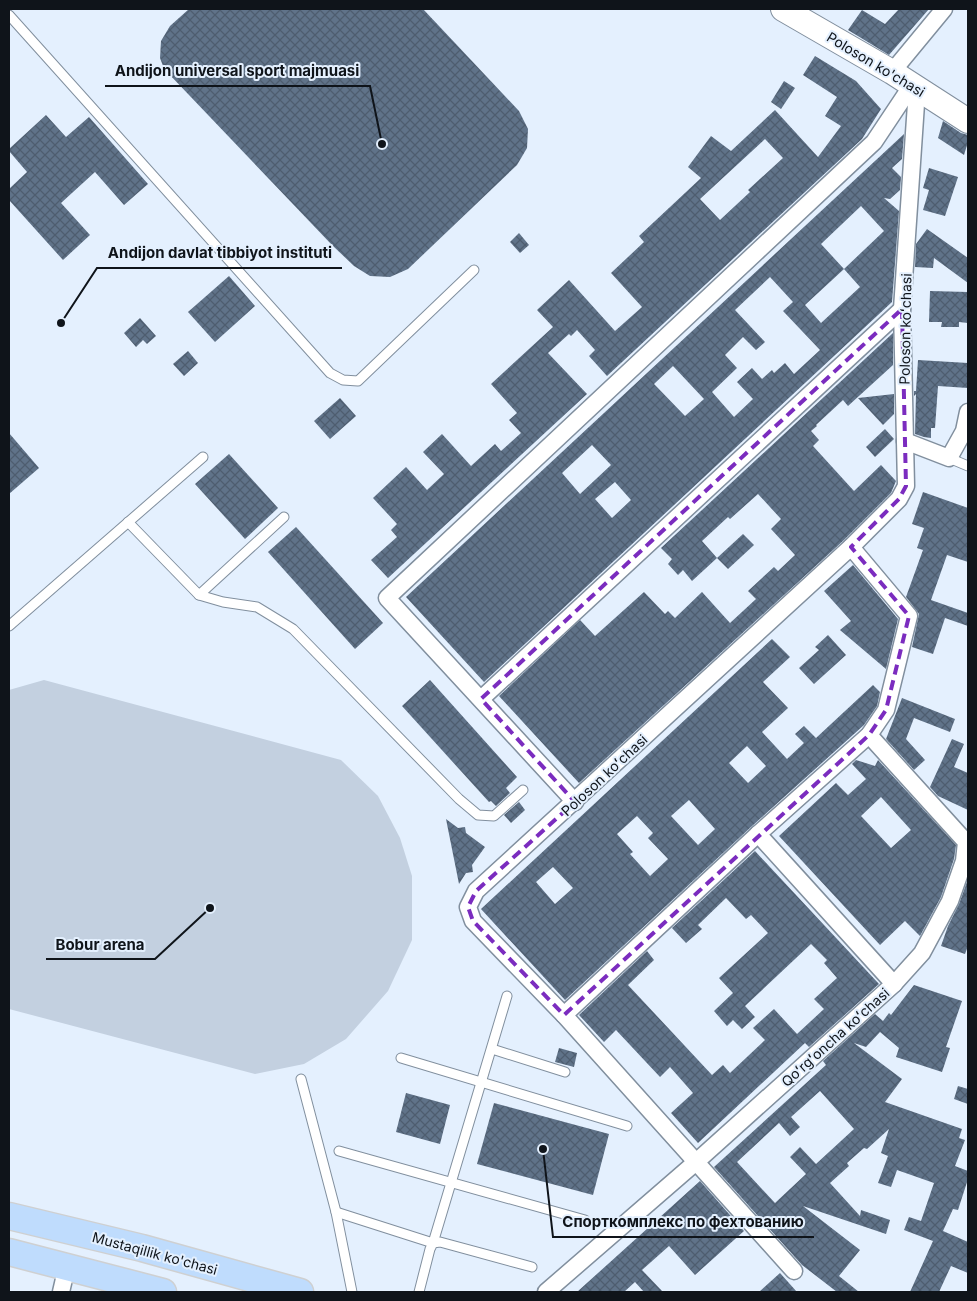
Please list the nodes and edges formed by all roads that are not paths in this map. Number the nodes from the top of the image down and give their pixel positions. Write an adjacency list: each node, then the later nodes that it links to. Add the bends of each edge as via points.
1 (783, 9): 4 (street, Poloson ko'chasi)
2 (944, 9): 4 (street)
3 (9, 15): 7 (lane, via 330,373 343,380 358,381)
4 (892, 72): 5 (street, Poloson ko'chasi)
5 (914, 87): 6 (street, Poloson ko'chasi); 8 (street, Poloson koʻchasi); 19 (street, via 874,142 387,598)
6 (968, 121)
7 (474, 270)
8 (902, 308): 10 (street, Poloson koʻchasi); 19 (street)
9 (968, 412): 12 (street, via 964,431)
10 (905, 442): 12 (street); 16 (street, Poloson koʻchasi, via 906,486 899,499)
11 (203, 457): 15 (lane)
12 (949, 458): 13 (lane)
13 (968, 466)
14 (284, 517): 17 (lane)
15 (128, 522): 17 (lane); 18 (lane)
16 (851, 547): 20 (street, via 909,616 886,710); 22 (street, Poloson koʻchasi)
17 (199, 595): 21 (lane, via 257,607 293,629 478,815 494,816)
18 (9, 626)
19 (481, 699): 22 (street)
20 (869, 735): 23 (street); 24 (street, Qoʻrgʻoncha koʻchasi, via 966,842 964,861 950,901 922,953)
21 (523, 790)
22 (575, 802): 26 (street, Poloson koʻchasi, via 476,891 468,907 473,921)
23 (758, 834): 24 (street); 26 (street)
24 (894, 984): 34 (street, Qoʻrgʻoncha koʻchasi)
25 (508, 996): 27 (lane)
26 (564, 1015): 34 (street, Poloson koʻchasi)
27 (492, 1049): 29 (lane); 31 (lane)
28 (401, 1058): 31 (lane)
29 (566, 1072)
30 (301, 1079): 36 (lane)
31 (483, 1082): 32 (lane); 35 (lane)
32 (626, 1126)
33 (339, 1151): 35 (lane)
34 (696, 1162): 43 (street, Poloson koʻchasi); 49 (street, Qoʻrgʻoncha koʻchasi)
35 (452, 1182): 38 (lane); 39 (lane)
36 (336, 1212): 39 (lane); 47 (lane)
37 (9, 1216): 46 (main road, Mustaqillik ko'chasi, via 142,1248)
38 (585, 1220)
39 (433, 1243): 42 (lane, via 440,1242); 48 (lane)
40 (9, 1252): 41 (main road)
41 (67, 1266): 44 (street); 45 (main road)
42 (532, 1267)
43 (794, 1271)
44 (61, 1292)
45 (163, 1292)
46 (300, 1292)
47 (352, 1292)
48 (419, 1292)
49 (546, 1292)

